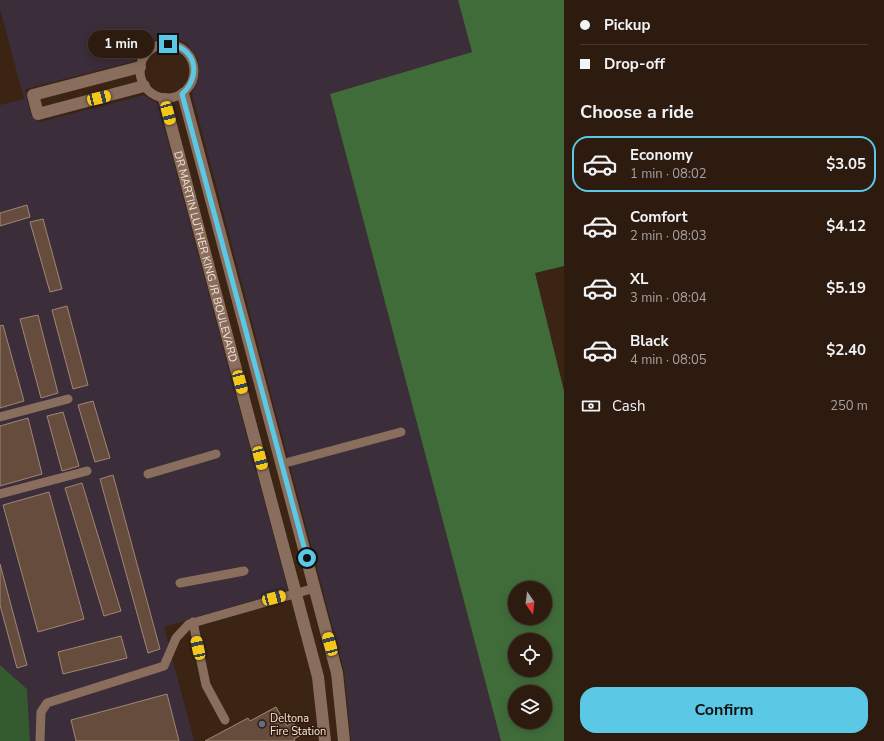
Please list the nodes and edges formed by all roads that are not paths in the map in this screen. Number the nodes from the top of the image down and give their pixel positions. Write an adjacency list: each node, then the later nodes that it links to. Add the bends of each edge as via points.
1 (140, 67): 2 (lane); 2 (street, via 33,95 38,114); 3 (lane, via 145,56 155,47 168,44 182,49 188,54 194,68 192,82)
2 (144, 86): 4 (lane, via 153,95)
3 (182, 94): 4 (lane); 5 (street, DR MARTIN LUTHER KING JR BOULEVARD)
4 (164, 98): 6 (street, DR MARTIN LUTHER KING JR BOULEVARD)
5 (242, 316): 6 (street); 17 (street, DR MARTIN LUTHER KING JR BOULEVARD)
6 (224, 321): 18 (street, DR MARTIN LUTHER KING JR BOULEVARD)
7 (68, 399): 8 (lane)
8 (0, 417)
9 (401, 432): 11 (lane)
10 (216, 454): 13 (lane)
11 (289, 462)
12 (87, 471): 14 (lane)
13 (148, 474)
14 (0, 494)
15 (244, 571): 16 (lane)
16 (180, 583)
17 (315, 588): 18 (lane); 23 (street, DR MARTIN LUTHER KING JR BOULEVARD, via 337,672)
18 (296, 592): 19 (lane); 22 (street, DR MARTIN LUTHER KING JR BOULEVARD, via 318,677)
19 (193, 622): 20 (lane, via 206,685); 21 (lane, via 176,638 164,666 47,703 41,712)
20 (225, 720)
21 (40, 741)
22 (325, 741)
23 (344, 741)

